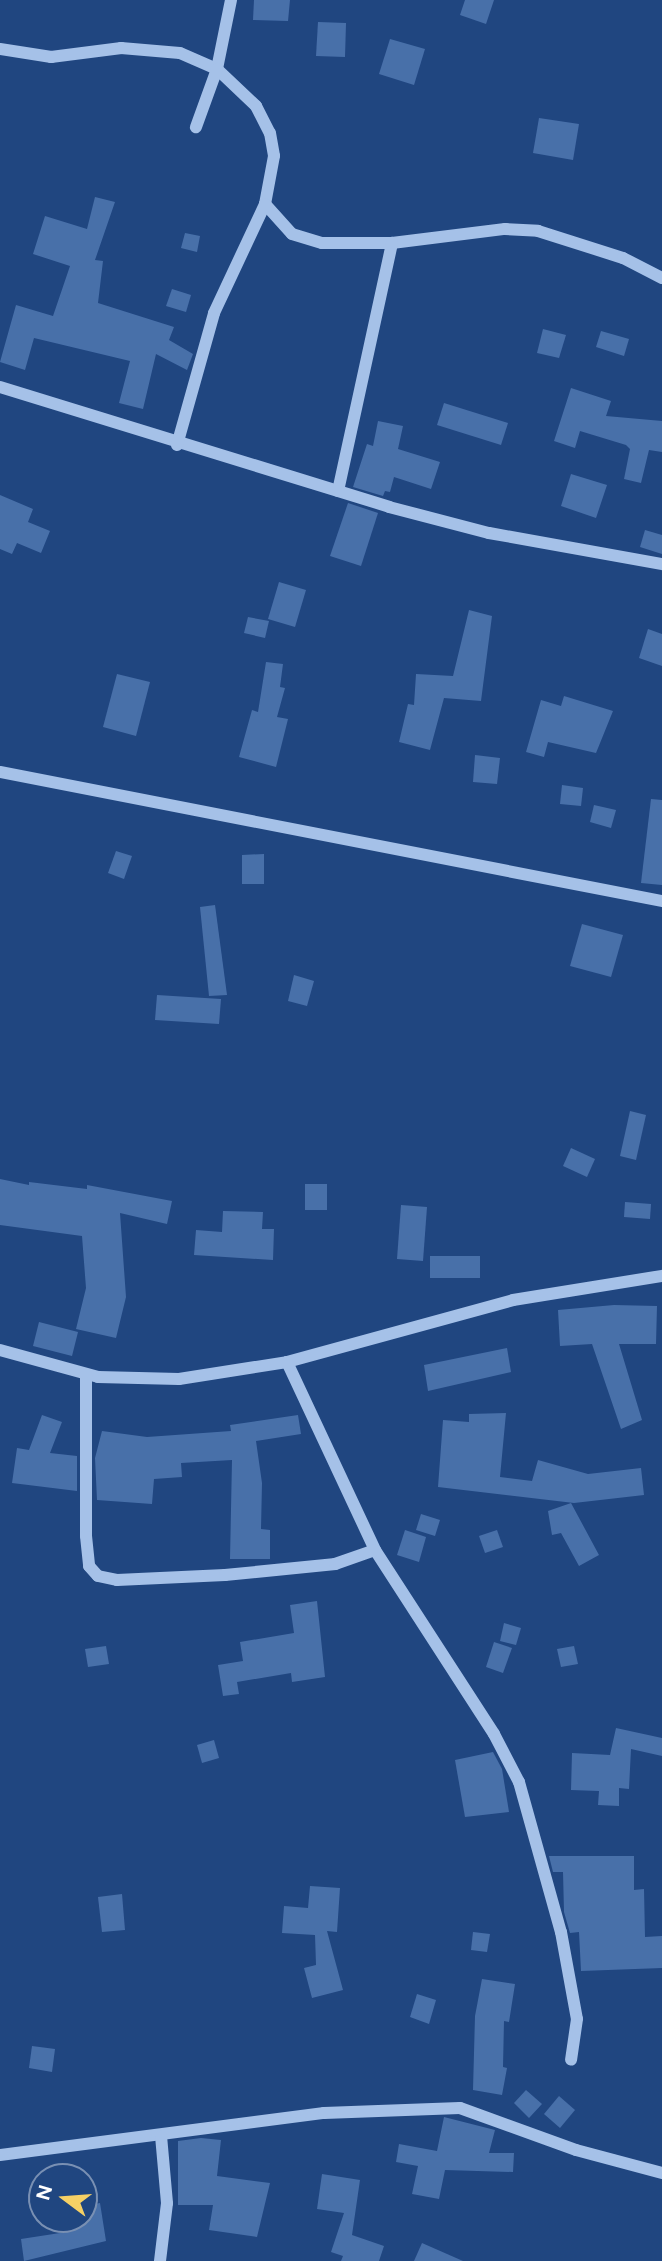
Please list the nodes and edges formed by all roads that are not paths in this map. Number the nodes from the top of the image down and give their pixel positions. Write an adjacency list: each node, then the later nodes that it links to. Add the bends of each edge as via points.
1 (231, 0): 3 (street)
2 (0, 49): 3 (street, via 51,57 156,48)
3 (216, 69): 4 (street); 5 (street, via 256,106 270,132 274,156)
4 (196, 127)
5 (265, 204): 6 (street, via 292,234 307,241); 9 (street, via 214,313)
6 (392, 243): 7 (street, via 505,229 538,231 623,258); 10 (street)
7 (662, 278)
8 (0, 387): 9 (street)
9 (177, 445): 10 (street)
10 (338, 491): 11 (street, via 488,533)
11 (662, 564)
12 (0, 772): 13 (street)
13 (662, 901)
14 (662, 1276): 16 (street, via 513,1300)
15 (0, 1350): 17 (street)
16 (287, 1362): 17 (street, via 179,1379); 18 (street)
17 (86, 1375): 18 (street, via 86,1536 89,1566 98,1576 117,1580 335,1564)
18 (375, 1550): 19 (street, via 494,1734 519,1782 561,1932 577,2019)
19 (571, 2060)
20 (162, 2136): 21 (street); 22 (street, via 324,2113 460,2108 576,2150); 23 (street, via 167,2203)
21 (0, 2155)
22 (662, 2173)
23 (160, 2261)

